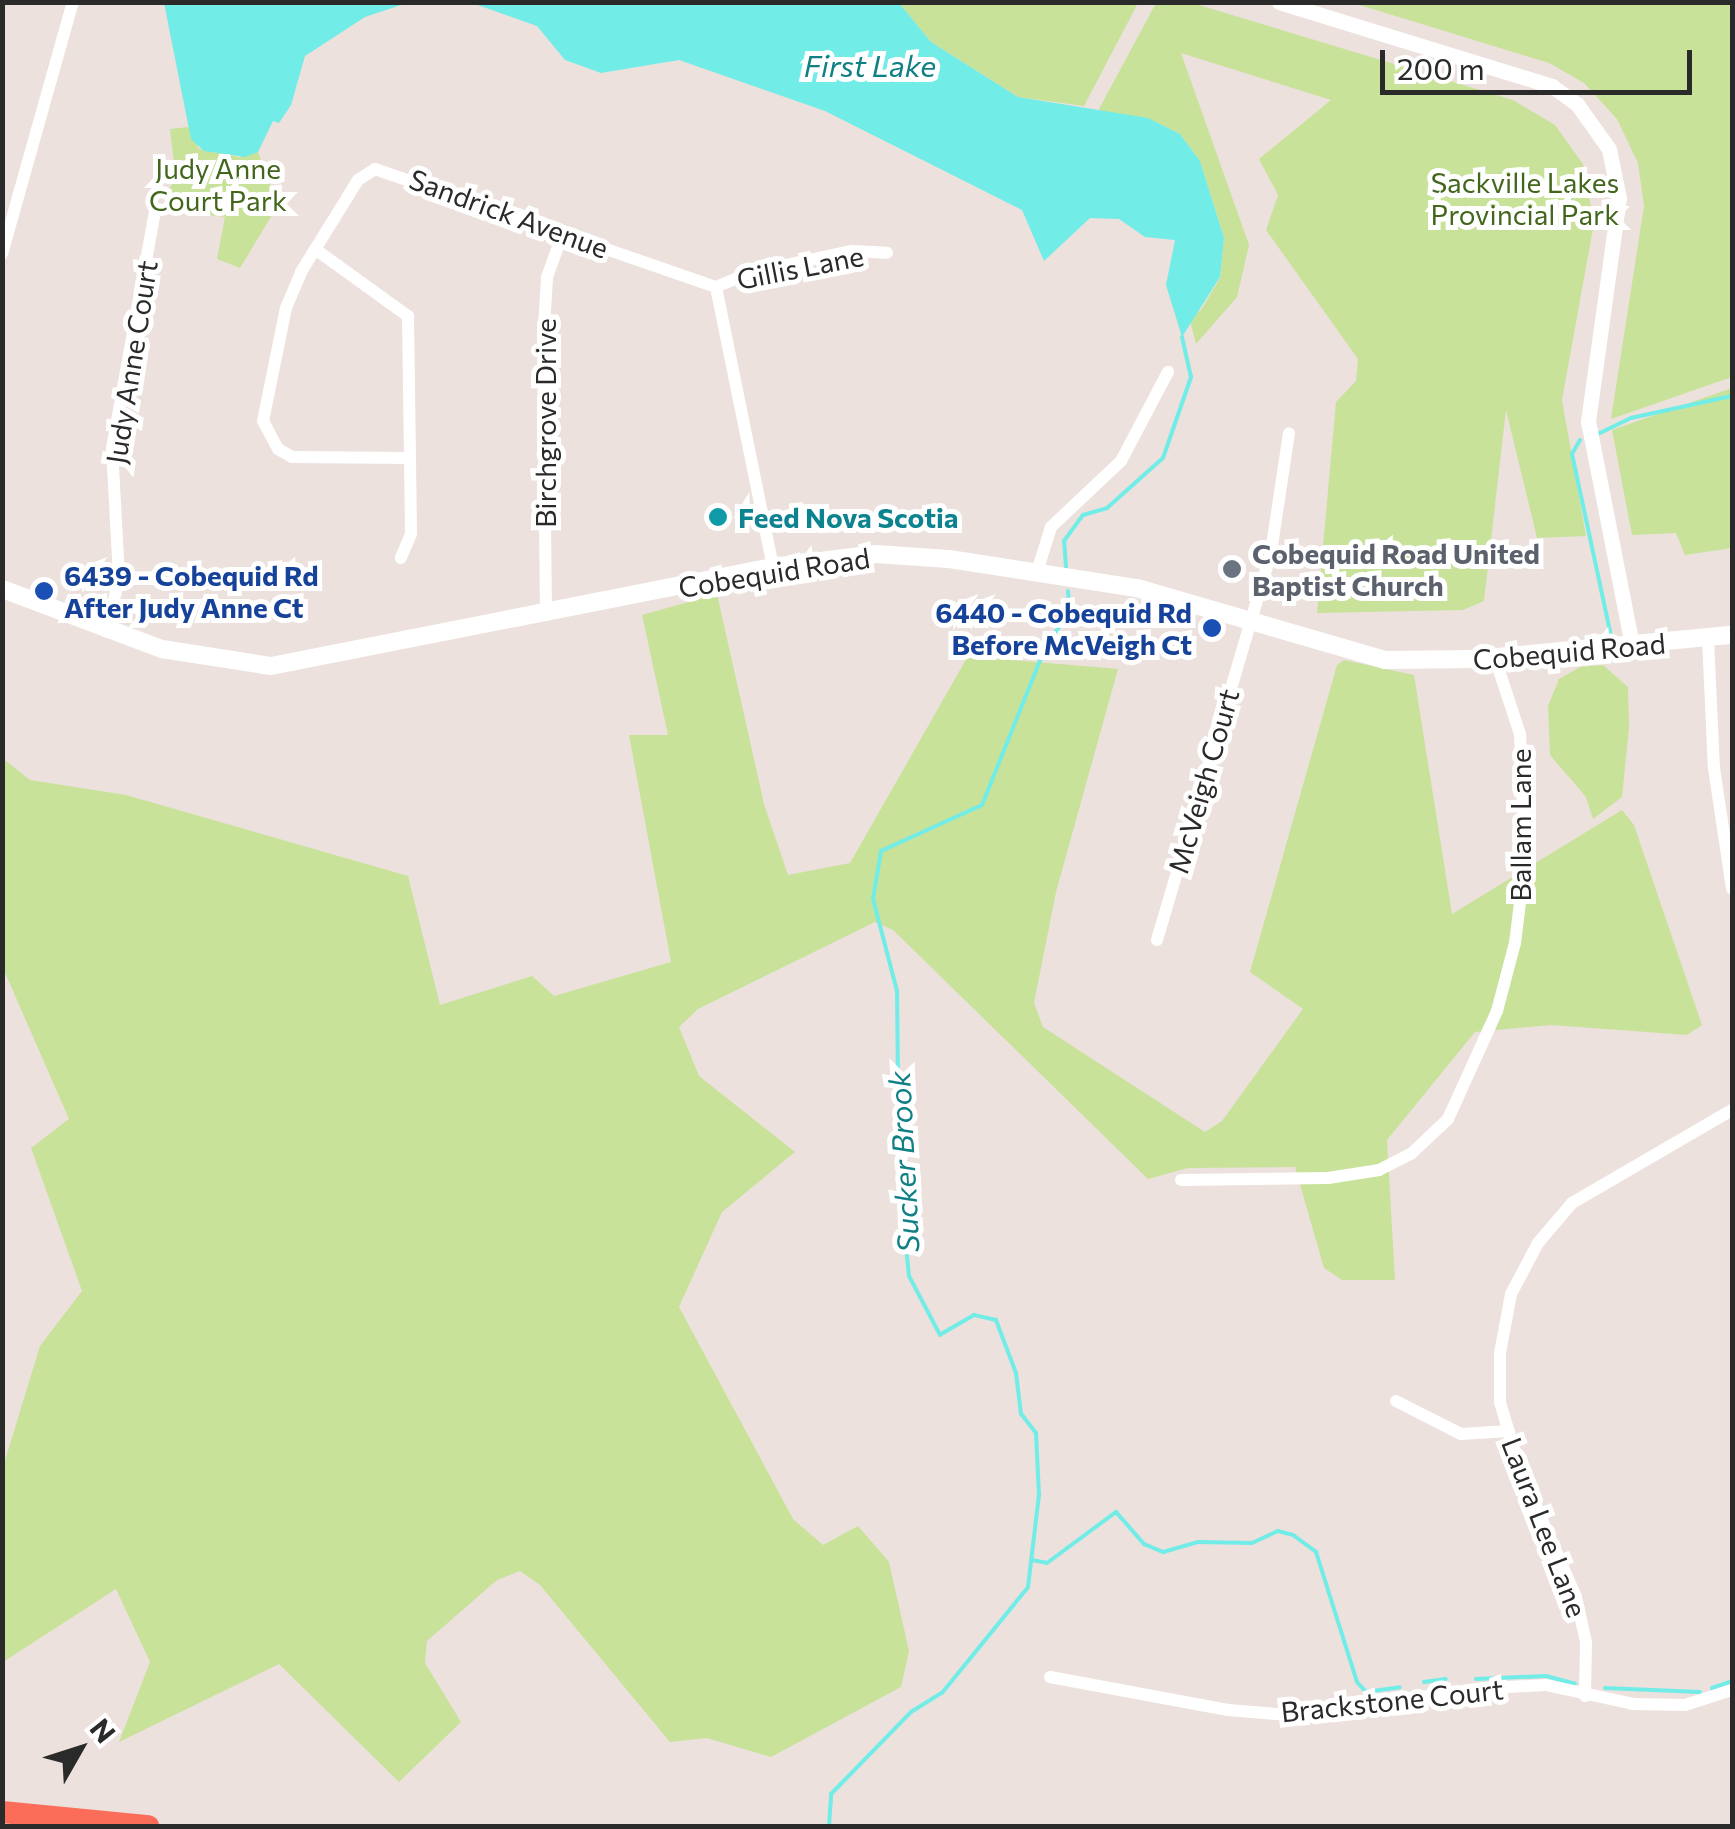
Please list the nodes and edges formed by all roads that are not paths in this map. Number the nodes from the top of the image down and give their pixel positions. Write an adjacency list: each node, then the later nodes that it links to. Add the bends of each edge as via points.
1 (73, 2): 7 (street)
2 (1279, 2): 21 (street, via 1552,86 1577,104 1609,149 1619,198 1588,421)
3 (155, 211): 18 (street, Judy Anne Court, via 112,448 119,577)
4 (562, 233): 5 (street, Sandrick Avenue, via 383,168 358,180); 8 (street, Sandrick Avenue); 16 (street, Birchgrove Drive, via 547,278 543,345)
5 (316, 250): 11 (street, via 408,316); 11 (street, Sandrick Avenue, via 286,308 262,406 268,436 278,450 305,460)
6 (887, 253): 8 (street, Gillis Lane, via 852,251 749,273)
7 (2, 254)
8 (718, 293): 13 (street)
9 (1168, 372): 14 (street, via 1121,461 1052,527)
10 (1290, 433): 17 (street, McVeigh Court, via 1271,552)
11 (410, 458): 12 (street, via 411,534)
12 (401, 558)
13 (773, 567): 14 (main road, Cobequid Road, via 876,554); 16 (main road, Cobequid Road)
14 (1037, 572): 17 (main road, Cobequid Road, via 1136,588)
15 (2, 589): 18 (main road, Cobequid Road)
16 (546, 615): 18 (main road, Cobequid Road, via 271,666 198,657)
17 (1248, 622): 22 (main road, Cobequid Road, via 1385,660); 24 (street, McVeigh Court)
18 (106, 632)
19 (1732, 635): 20 (main road, Cobequid Road)
20 (1708, 638): 21 (main road, Cobequid Road); 23 (street, via 1714,768)
21 (1632, 645): 22 (main road, Cobequid Road)
22 (1496, 658): 26 (street, Ballam Lane, via 1520,734 1525,863 1516,942 1496,1012 1448,1119 1410,1154 1380,1170 1328,1178)
23 (1732, 889)
24 (1158, 940)
25 (1732, 1110): 28 (street, Laura Lee Lane, via 1572,1203 1538,1243 1511,1294 1500,1353 1500,1402)
26 (1181, 1180)
27 (1396, 1401): 28 (street, via 1461,1434)
28 (1509, 1431): 31 (street, Laura Lee Lane, via 1576,1597 1586,1642)
29 (1050, 1677): 31 (street, Brackstone Court, via 1289,1715 1490,1688 1546,1685)
30 (1732, 1690): 31 (street, Brackstone Court, via 1685,1705)
31 (1585, 1696)
32 (2, 1812): 33 (highway)
33 (148, 1826)

